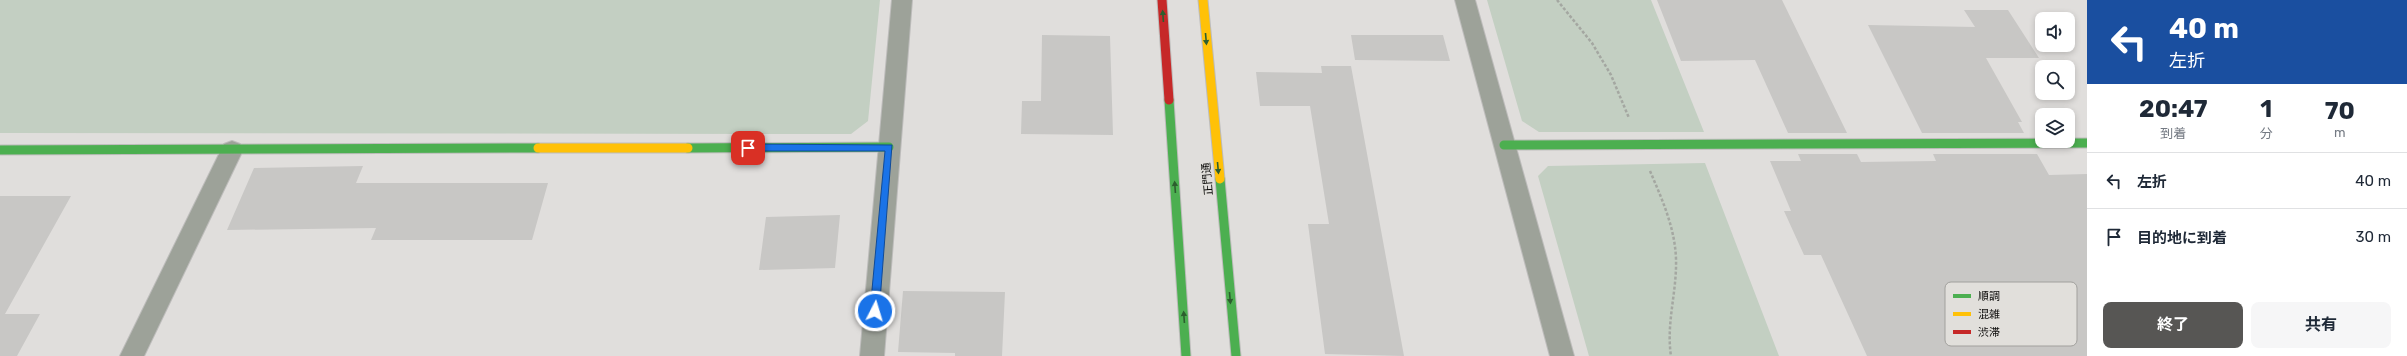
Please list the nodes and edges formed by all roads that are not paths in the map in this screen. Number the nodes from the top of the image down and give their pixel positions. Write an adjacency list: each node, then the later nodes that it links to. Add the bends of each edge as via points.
1 (902, 0): 7 (street)
2 (1162, 0): 12 (street, one-way to 2)
3 (1203, 0): 13 (street, 正門通, one-way to 13)
4 (1465, 0): 6 (street)
5 (2087, 143): 6 (street)
6 (1504, 145): 14 (street)
7 (889, 147): 9 (street); 11 (street)
8 (0, 150): 9 (street)
9 (232, 150): 10 (street)
10 (132, 356)
11 (872, 356)
12 (1186, 356)
13 (1236, 356)
14 (1562, 356)

